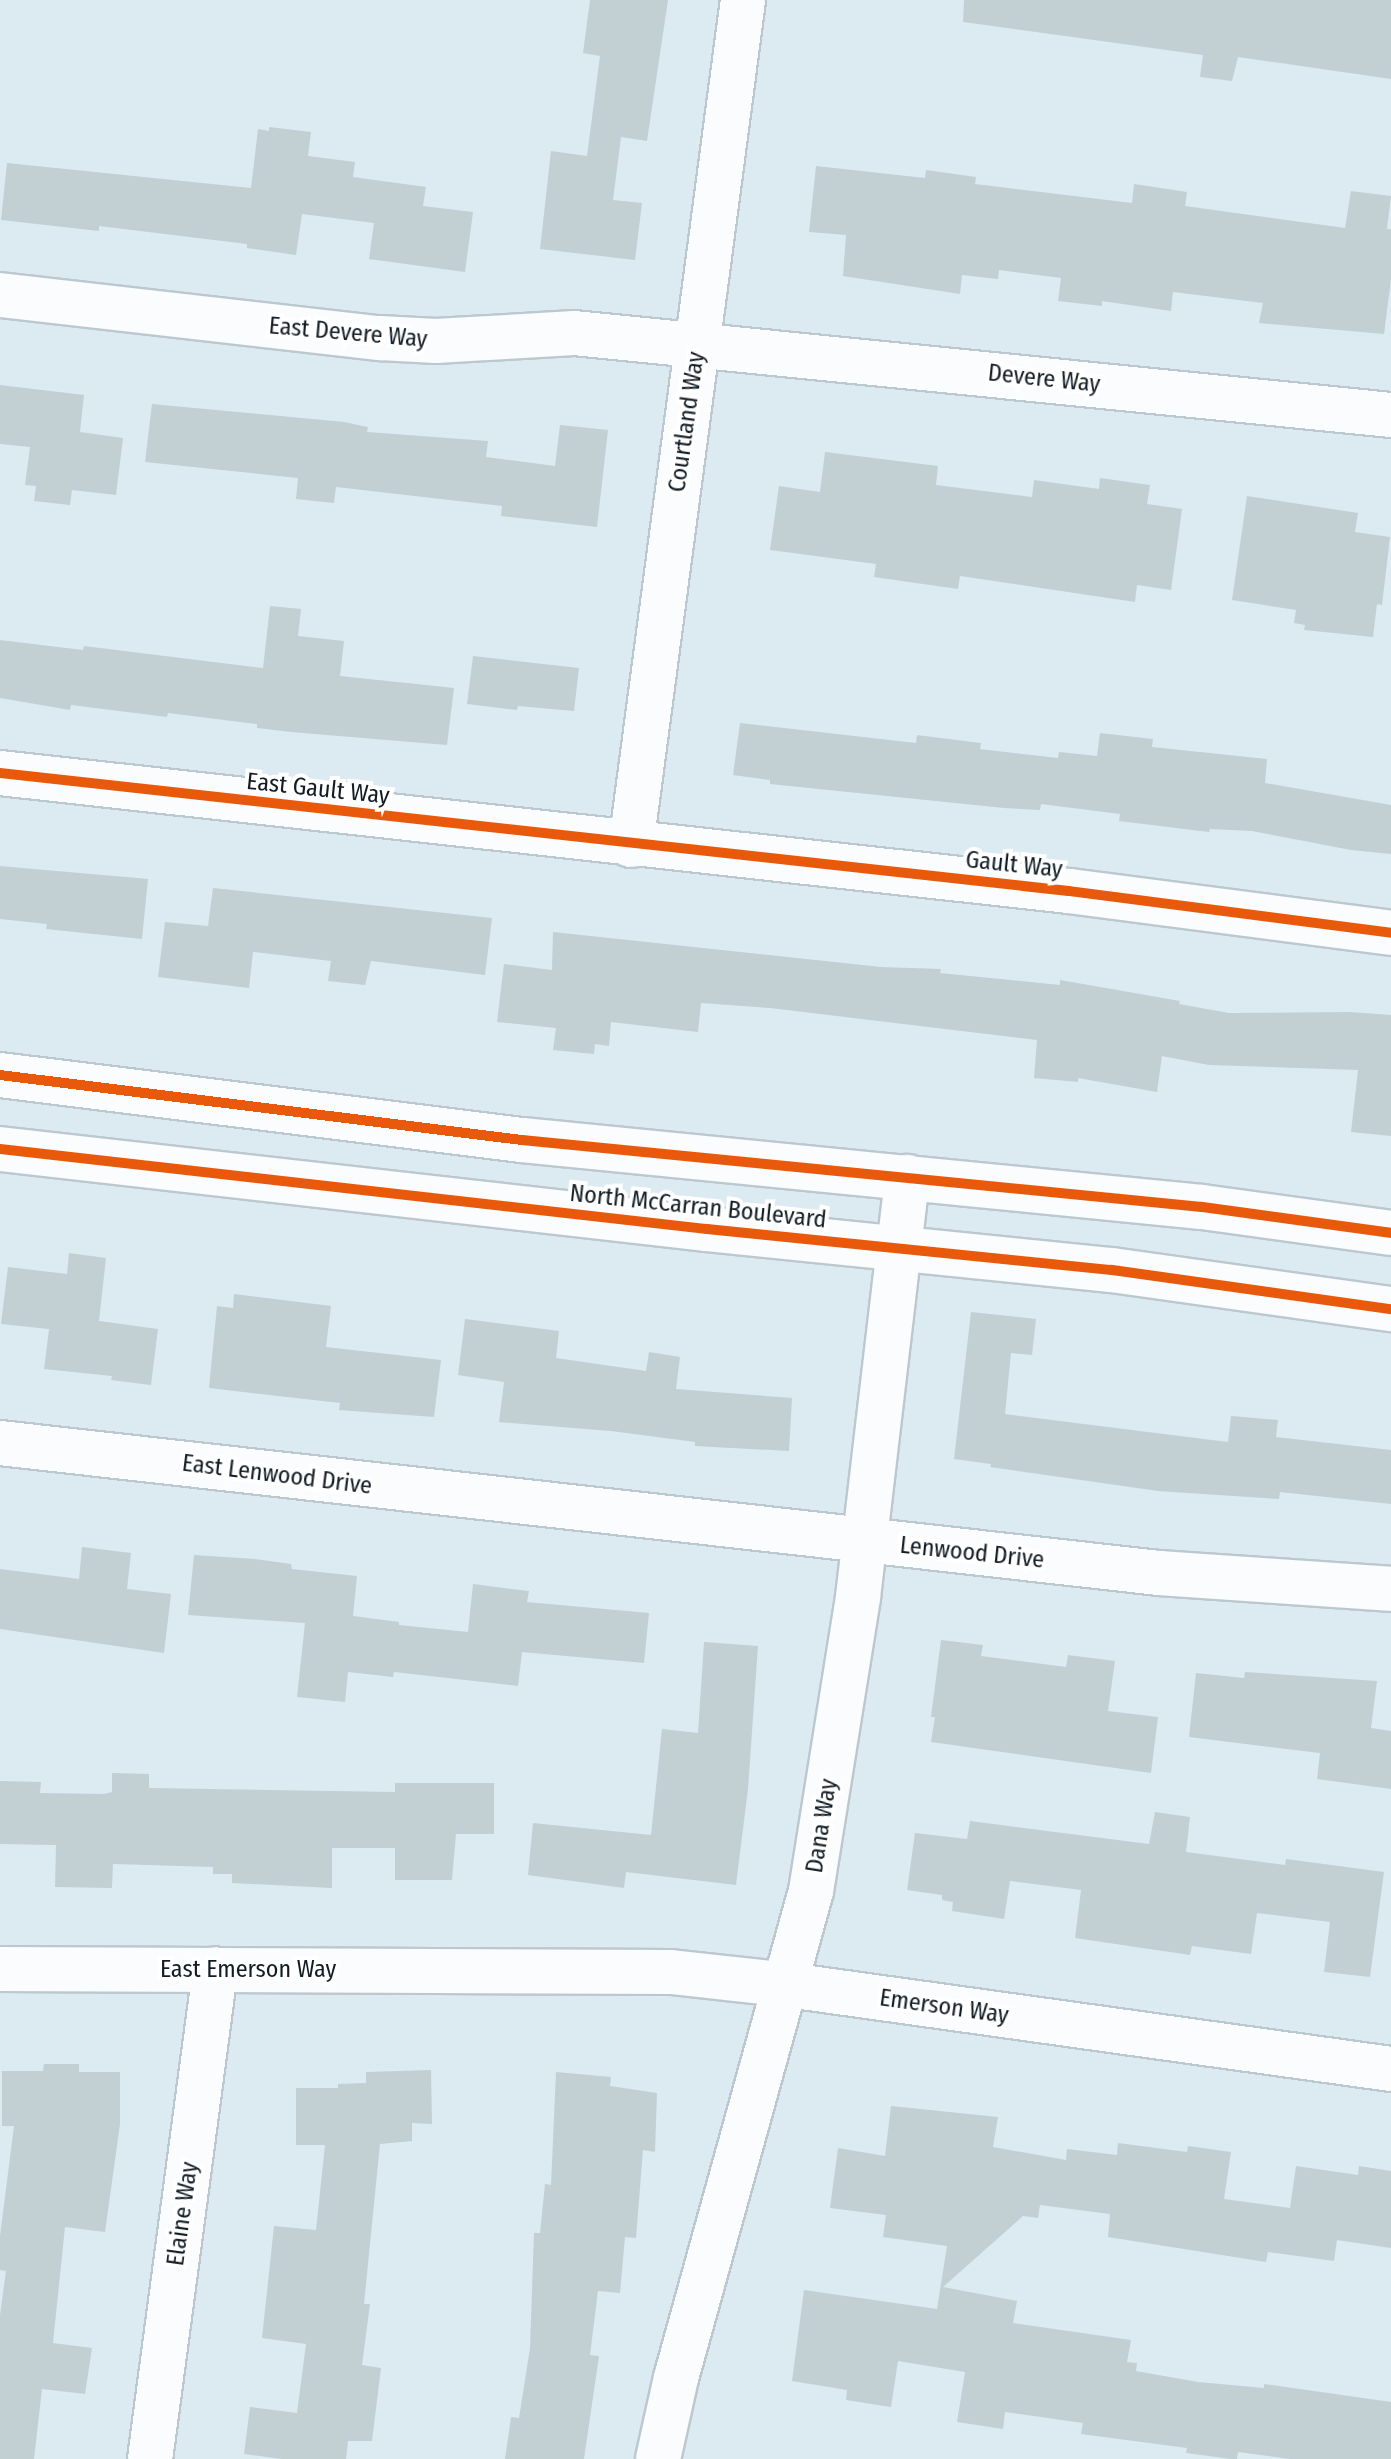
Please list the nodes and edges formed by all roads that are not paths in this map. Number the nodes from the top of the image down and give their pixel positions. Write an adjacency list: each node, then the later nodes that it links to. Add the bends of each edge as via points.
1 (743, 0): 3 (street, Courtland Way)
2 (0, 295): 3 (street, East Devere Way, via 380,338 436,341 574,333)
3 (698, 345): 4 (street, Devere Way); 6 (street, Courtland Way)
4 (1391, 415)
5 (0, 773): 6 (street, East Gault Way)
6 (631, 845): 7 (street, Gault Way, via 1069,891)
7 (1391, 933)
8 (0, 1075): 10 (street, North McCarran Boulevard, via 522,1140)
9 (0, 1149): 12 (street, North McCarran Boulevard)
10 (907, 1177): 11 (street, North McCarran Boulevard, via 1202,1207); 12 (street, Dana Way)
11 (1391, 1233)
12 (899, 1247): 13 (street, North McCarran Boulevard); 16 (street, Dana Way)
13 (1391, 1309)
14 (0, 1443): 15 (street, East Lenwood Drive)
15 (554, 1507): 16 (street, Lenwood Drive)
16 (866, 1542): 17 (street, Lenwood Drive, via 1159,1573); 21 (street, Dana Way, via 811,1891)
17 (1391, 1589)
18 (0, 1969): 19 (street, East Emerson Way)
19 (215, 1969): 20 (street, East Emerson Way); 24 (street, Elaine Way)
20 (495, 1971): 21 (street, Emerson Way, via 671,1972)
21 (788, 1985): 22 (street, Emerson Way); 23 (street, Dana Way, via 676,2378)
22 (1391, 2069)
23 (664, 2458)
24 (150, 2459)

